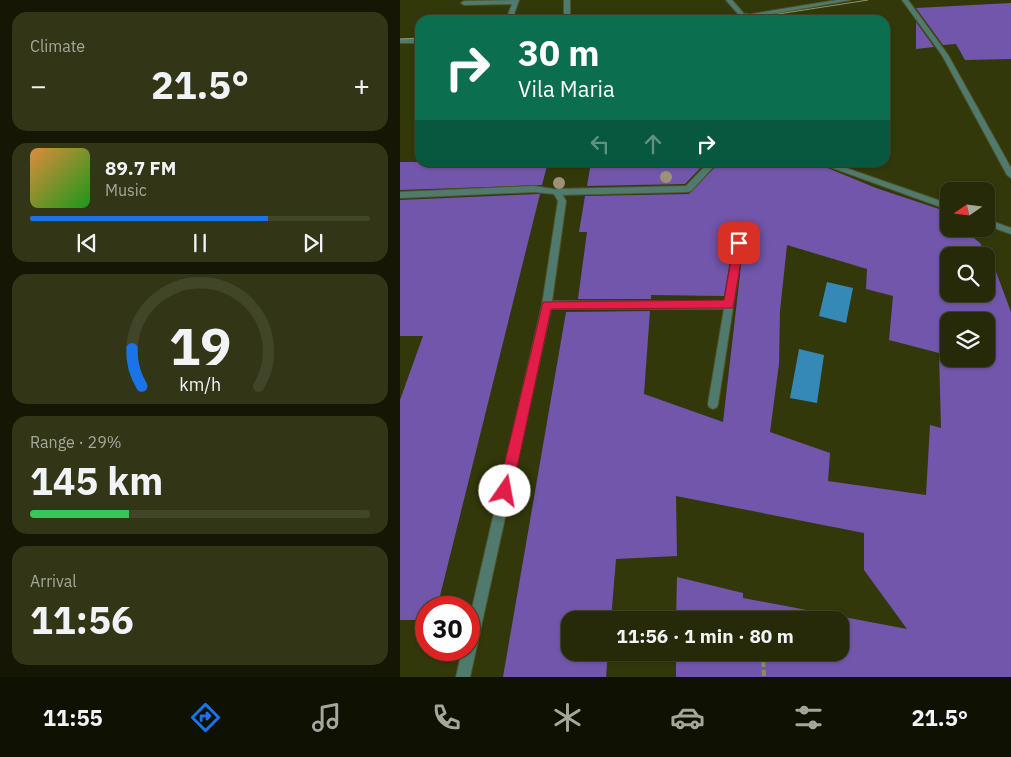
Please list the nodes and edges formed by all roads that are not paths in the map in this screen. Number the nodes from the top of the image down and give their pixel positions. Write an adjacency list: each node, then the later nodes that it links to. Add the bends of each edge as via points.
1 (567, 0): 8 (street)
2 (729, 0): 9 (street)
3 (848, 0): 10 (street)
4 (905, 0): 16 (street, via 945,55)
5 (515, 1): 6 (street); 7 (street)
6 (464, 3)
7 (511, 15)
8 (567, 15)
9 (742, 15)
10 (756, 15)
11 (402, 41): 12 (street); 13 (street)
12 (415, 41)
13 (400, 48)
14 (709, 167): 17 (street, via 688,189)
15 (834, 167): 19 (street)
16 (1011, 175)
17 (557, 192): 18 (street, via 534,189); 23 (street, via 562,201)
18 (400, 195)
19 (940, 204)
20 (995, 225): 21 (street)
21 (1011, 231)
22 (739, 243): 24 (street)
23 (547, 305): 24 (street); 26 (street)
24 (729, 305): 25 (street)
25 (713, 404)
26 (464, 677)

